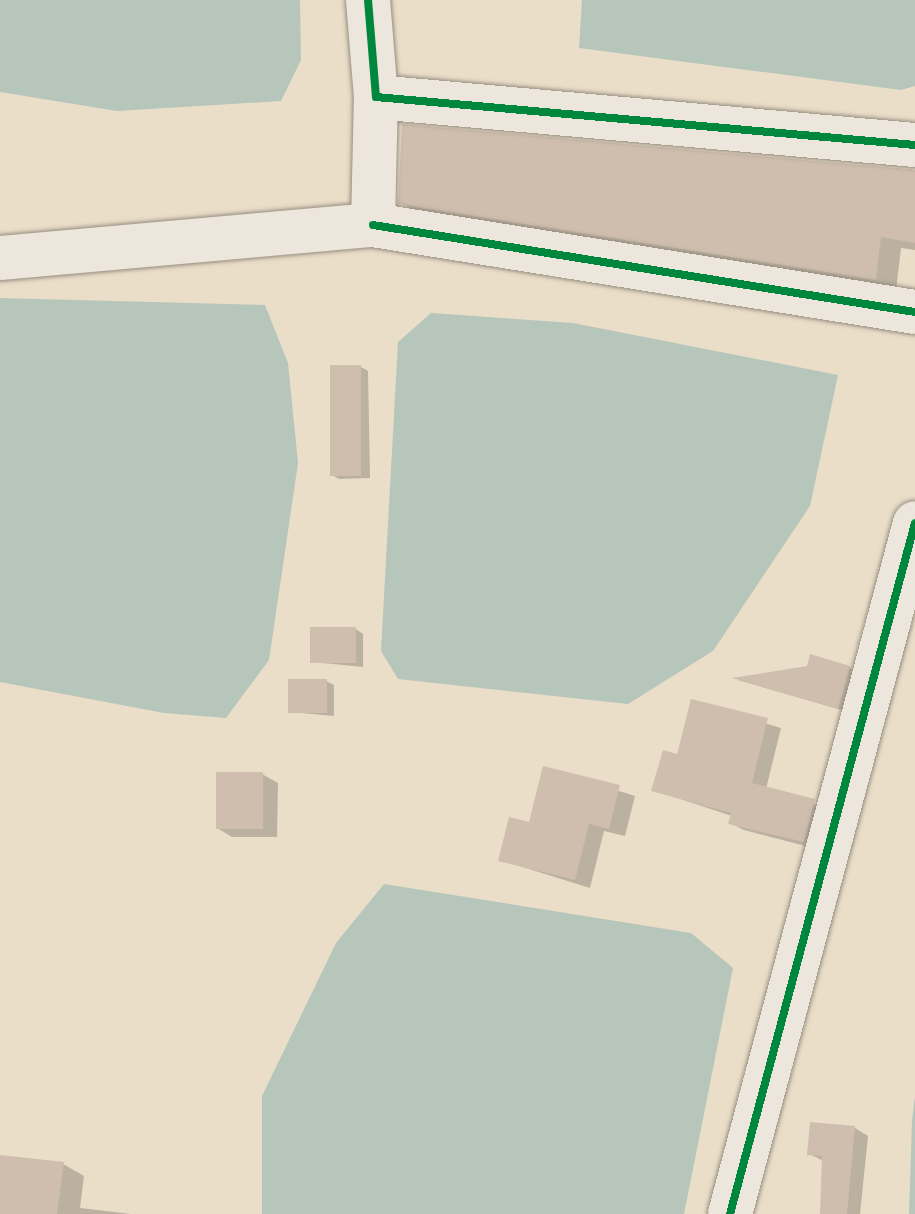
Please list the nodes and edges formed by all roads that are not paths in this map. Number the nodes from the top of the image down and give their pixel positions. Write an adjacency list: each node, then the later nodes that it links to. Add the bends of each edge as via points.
1 (368, 0): 2 (street)
2 (376, 97): 3 (street); 4 (street)
3 (915, 145)
4 (373, 225): 5 (street); 6 (street)
5 (0, 258)
6 (915, 312)
7 (915, 523): 8 (street)
8 (730, 1214)

